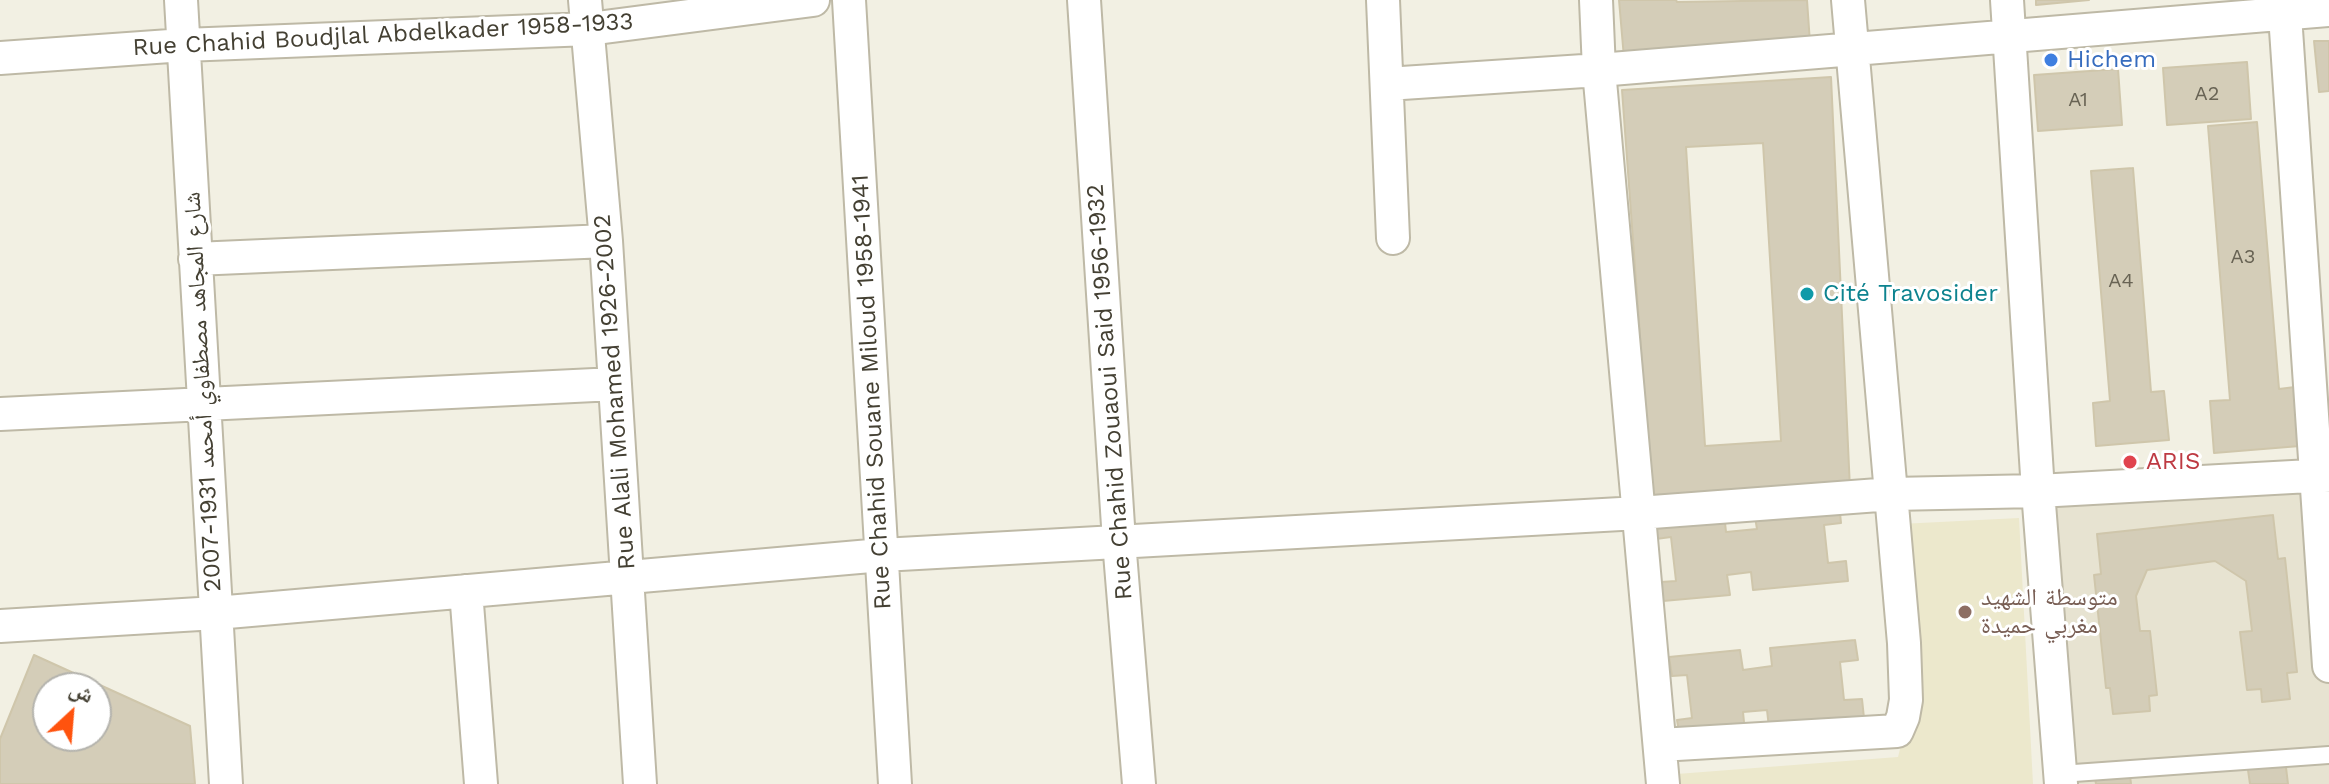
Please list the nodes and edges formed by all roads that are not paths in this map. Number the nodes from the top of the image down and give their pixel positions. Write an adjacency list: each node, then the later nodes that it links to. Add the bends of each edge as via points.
1 (181, 0): 13 (street, شارع المجاهد مصطفاوي أمحمد 1931-2007)
2 (813, 0): 10 (street, Rue Chahid Boudjlal Abdelkader 1958-1933)
3 (849, 0): 29 (street, Rue Chahid Souane Miloud 1958-1941)
4 (1084, 0): 28 (street, Rue Chahid Zouaoui Said 1956-1932)
5 (1383, 0): 17 (street)
6 (1596, 0): 16 (street)
7 (1848, 0): 14 (street)
8 (2007, 0): 12 (street)
9 (2284, 7): 11 (street); 12 (street); 24 (street)
10 (588, 10): 13 (street, Rue Chahid Boudjlal Abdelkader 1958-1933); 19 (street, Rue Alali Mohamed 1926-2002)
11 (2329, 10)
12 (2010, 36): 14 (street); 25 (street)
13 (184, 45): 15 (street, Rue Chahid Boudjlal Abdelkader 1958-1933); 20 (street, شارع المجاهد مصطفاوي أمحمد 1931-2007)
14 (1852, 50): 16 (street); 26 (street)
15 (0, 58)
16 (1599, 70): 17 (street); 27 (street)
17 (1387, 84): 18 (street)
18 (1393, 238)
19 (606, 241): 20 (street); 21 (street, Rue Alali Mohamed 1926-2002)
20 (195, 259): 22 (street, شارع المجاهد مصطفاوي أمحمد 1931-2007)
21 (615, 384): 22 (street); 30 (street, Rue Alali Mohamed 1926-2002)
22 (204, 403): 23 (street); 32 (street, شارع المجاهد مصطفاوي أمحمد 1931-2007)
23 (0, 414)
24 (2323, 476): 25 (street); 34 (street)
25 (2038, 491): 26 (street); 37 (street)
26 (1892, 494): 27 (street); 35 (street, via 1906,700 1897,731)
27 (1639, 513): 28 (street); 35 (street)
28 (1119, 541): 29 (street); 42 (street, Rue Chahid Zouaoui Said 1956-1932)
29 (882, 555): 30 (street); 41 (street, Rue Chahid Souane Miloud 1958-1941)
30 (627, 576): 31 (street); 40 (street, Rue Alali Mohamed 1926-2002)
31 (466, 591): 32 (street); 39 (street)
32 (216, 613): 33 (street); 38 (street, شارع المجاهد مصطفاوي أمحمد 1931-2007)
33 (0, 626)
34 (2329, 666)
35 (1660, 745): 43 (street)
36 (2329, 755): 37 (lane)
37 (2060, 779)
38 (226, 784)
39 (481, 784)
40 (640, 784)
41 (895, 784)
42 (1139, 784)
43 (1663, 784)

